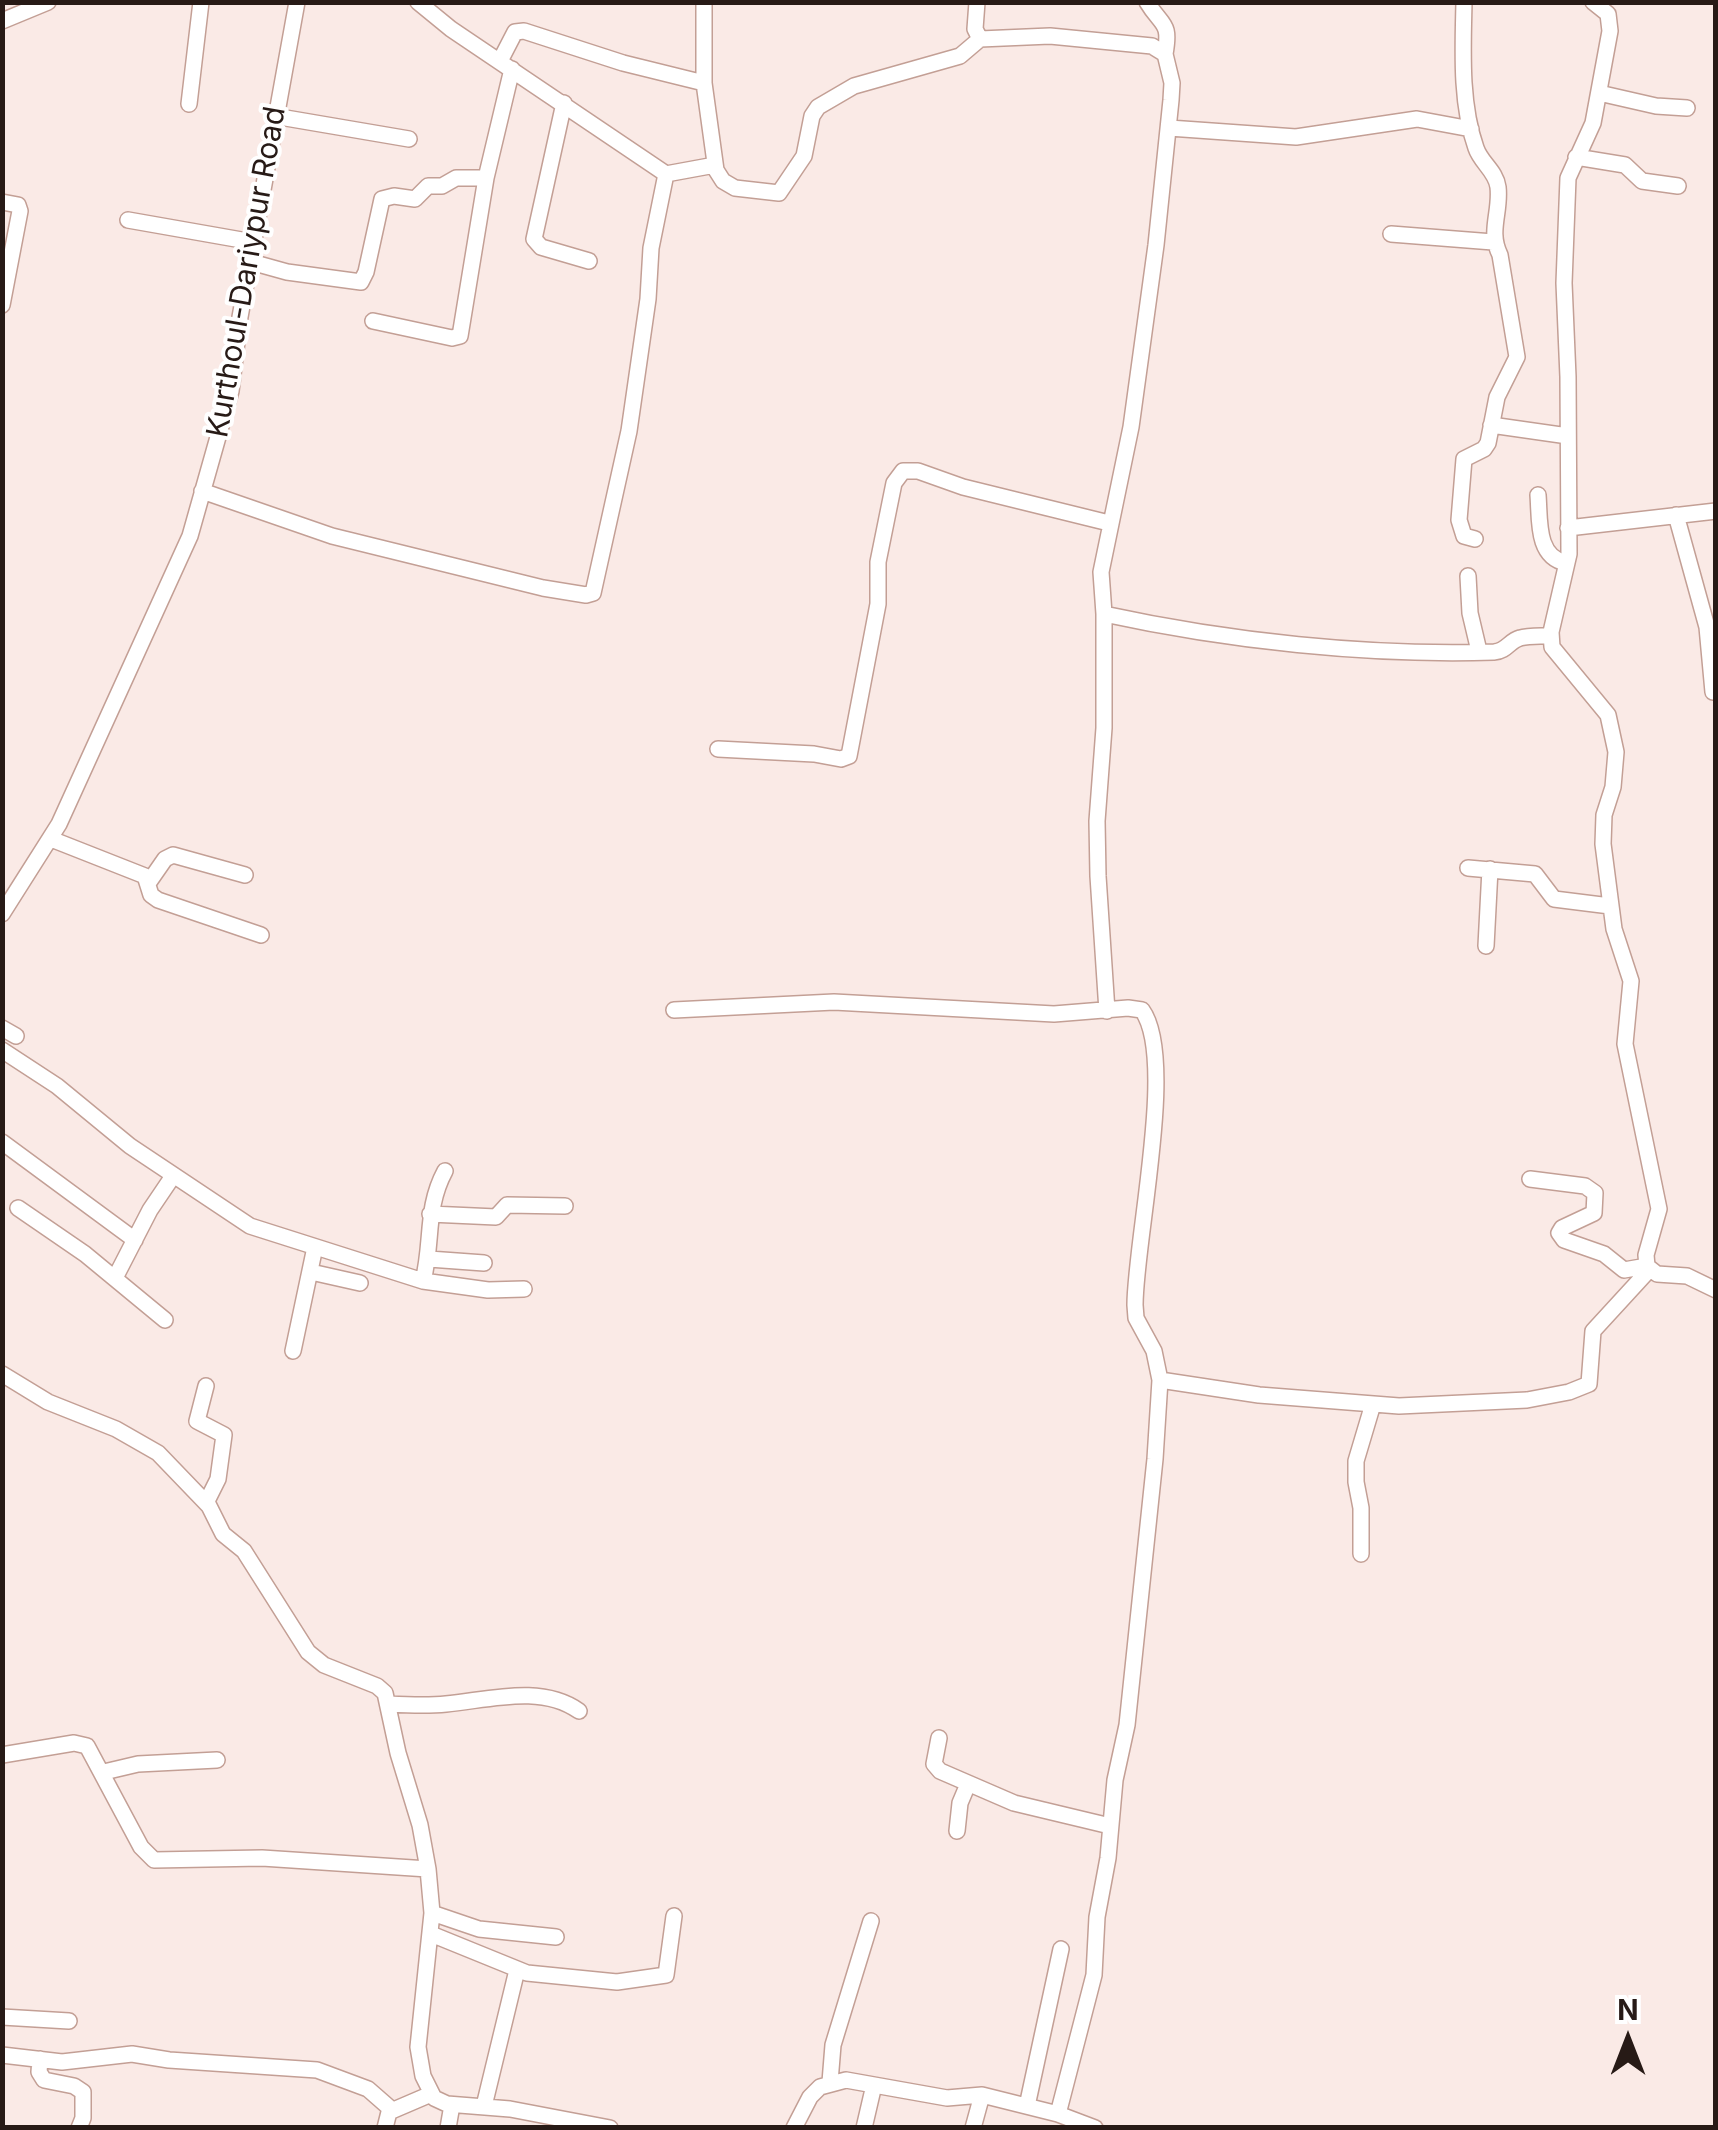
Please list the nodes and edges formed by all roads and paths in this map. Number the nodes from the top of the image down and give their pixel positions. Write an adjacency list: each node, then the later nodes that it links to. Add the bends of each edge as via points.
1 (48, 2): 11 (street)
2 (201, 2): 17 (street)
3 (297, 2): 20 (street, Kurthoul-Dariypur Road)
4 (418, 2): 14 (street)
5 (704, 2): 15 (street)
6 (977, 2): 12 (street, via 974,30)
7 (1148, 2): 13 (street, via 1166,22)
8 (1464, 2): 22 (street)
9 (1593, 2): 10 (street)
10 (1614, 8): 16 (street)
11 (2, 21)
12 (980, 39): 13 (street, via 1074,37 1152,46); 25 (street, via 960,56 854,86 818,107 804,156 779,193 734,188)
13 (1165, 54): 21 (street, via 1172,83)
14 (506, 65): 15 (street, via 515,32 524,30); 18 (street); 27 (street)
15 (704, 83): 25 (street)
16 (1599, 93): 19 (street); 24 (street, via 1594,123)
17 (189, 104)
18 (564, 104): 26 (street); 34 (street, via 534,239)
19 (1687, 108)
20 (274, 116): 23 (street); 32 (street, Kurthoul-Dariypur Road)
21 (1170, 128): 22 (street, via 1296,137 1417,119); 44 (street, via 1131,427)
22 (1471, 129): 33 (street, via 1477,153 1498,184)
23 (409, 139)
24 (1576, 157): 28 (street, via 1626,166 1642,181); 39 (street, via 1568,178 1564,282)
25 (715, 165): 26 (street)
26 (666, 174): 40 (street, via 650,248 628,431 592,594 332,536)
27 (486, 178): 35 (street, via 428,186 415,199 382,199 361,282); 37 (street, via 460,336)
28 (1678, 186)
29 (2, 202): 36 (street, via 20,211)
30 (128, 220): 32 (street)
31 (1391, 234): 33 (street)
32 (253, 242): 35 (street, Kurthoul-Dariypur Road)
33 (1493, 242): 38 (street, via 1516,357)
34 (589, 260)
35 (251, 262): 40 (street, Kurthoul-Dariypur Road, via 231,392)
36 (2, 304)
37 (373, 320)
38 (1491, 425): 39 (street); 46 (street, via 1484,449 1464,458 1459,520 1464,536)
39 (1568, 436): 45 (street)
40 (202, 490): 54 (street, Kurthoul-Dariypur Road, via 182,557)
41 (1538, 494): 47 (street, via 1546,550)
42 (1716, 510): 43 (street)
43 (1676, 515): 45 (street); 52 (street, via 1706,627)
44 (1109, 523): 49 (street, via 1101,572); 53 (street, via 903,471 894,484 880,556 878,604 849,756)
45 (1568, 528): 47 (street)
46 (1476, 539)
47 (1566, 564): 50 (street)
48 (1468, 576): 51 (street)
49 (1104, 614): 51 (street, via 1290,643); 64 (street, via 1097,821)
50 (1551, 636): 51 (street); 59 (street, via 1560,658 1612,725 1616,752 1602,844)
51 (1479, 652)
52 (1713, 692)
53 (718, 748)
54 (51, 838): 58 (street); 60 (street, Kurthoul-Dariypur Road)
55 (1468, 868): 56 (street)
56 (1490, 869): 59 (street, via 1536,874 1560,901); 62 (street)
57 (245, 875): 58 (street, via 173,854)
58 (149, 882): 61 (street, via 158,900)
59 (1610, 906): 77 (street, via 1630,982 1625,1044 1659,1210)
60 (2, 914)
61 (262, 935)
62 (1486, 946)
63 (674, 1010): 64 (street, via 834,1002)
64 (1107, 1012): 87 (street, via 1142,1010 1150,1029 1156,1104 1134,1305)
65 (2, 1050): 68 (street)
66 (2, 1142): 73 (street)
67 (445, 1171): 72 (street)
68 (173, 1176): 73 (street); 74 (street, via 250,1226)
69 (1530, 1179): 77 (street, via 1596,1193 1594,1213 1560,1230 1564,1240 1604,1254 1624,1270)
70 (565, 1206): 72 (street, via 508,1204 496,1217)
71 (18, 1208): 79 (street)
72 (430, 1214): 75 (street)
73 (135, 1240): 79 (street)
74 (315, 1248): 78 (street); 80 (street)
75 (429, 1259): 76 (street); 80 (street)
76 (484, 1263)
77 (1648, 1268): 83 (street); 89 (street, via 1592,1331 1590,1379 1582,1388 1511,1401)
78 (311, 1272): 81 (street); 85 (street)
79 (115, 1278): 84 (street)
80 (423, 1281): 82 (street)
81 (360, 1283)
82 (524, 1289)
83 (1716, 1290)
84 (165, 1320)
85 (293, 1351)
86 (2, 1374): 90 (street, via 145,1444)
87 (1160, 1380): 89 (street); 99 (street, via 1131,1693)
88 (206, 1386): 90 (street, via 198,1423 224,1434 218,1479)
89 (1373, 1404): 91 (street, via 1356,1461)
90 (206, 1503): 92 (street, via 308,1652 324,1666 377,1686)
91 (1360, 1554)
92 (389, 1704): 93 (street, via 558,1698); 101 (street)
93 (579, 1711)
94 (939, 1738): 98 (street, via 936,1768)
95 (2, 1755): 97 (street, via 82,1744)
96 (217, 1760): 97 (street)
97 (104, 1772): 101 (street, via 154,1860 262,1858)
98 (968, 1784): 99 (street, via 1014,1804); 100 (street)
99 (1110, 1826): 121 (street, via 1094,1976)
100 (957, 1831)
101 (428, 1869): 102 (street)
102 (432, 1913): 105 (street); 106 (street, via 479,1929)
103 (674, 1916): 108 (street, via 662,1978 608,1981)
104 (872, 1920): 113 (street, via 833,2045)
105 (431, 1934): 108 (street); 115 (street, via 418,2047)
106 (556, 1937)
107 (1061, 1949): 119 (street)
108 (518, 1970): 118 (street)
109 (2, 2017): 110 (street)
110 (69, 2022)
111 (2, 2056): 112 (street)
112 (40, 2059): 120 (street, via 132,2054 317,2070 368,2089); 122 (street, via 44,2080 82,2092)
113 (830, 2082): 114 (street); 126 (street, via 810,2096)
114 (874, 2085): 116 (street, via 947,2098); 127 (street)
115 (431, 2094): 117 (street); 120 (street)
116 (982, 2096): 119 (street); 128 (street)
117 (452, 2105): 118 (street); 124 (street)
118 (484, 2106): 125 (street)
119 (1026, 2106): 121 (street)
120 (392, 2110): 123 (street)
121 (1058, 2114): 129 (street)
122 (78, 2128)
123 (385, 2128)
124 (448, 2128)
125 (610, 2128)
126 (794, 2128)
127 (864, 2128)
128 (973, 2128)
129 (1095, 2128)

